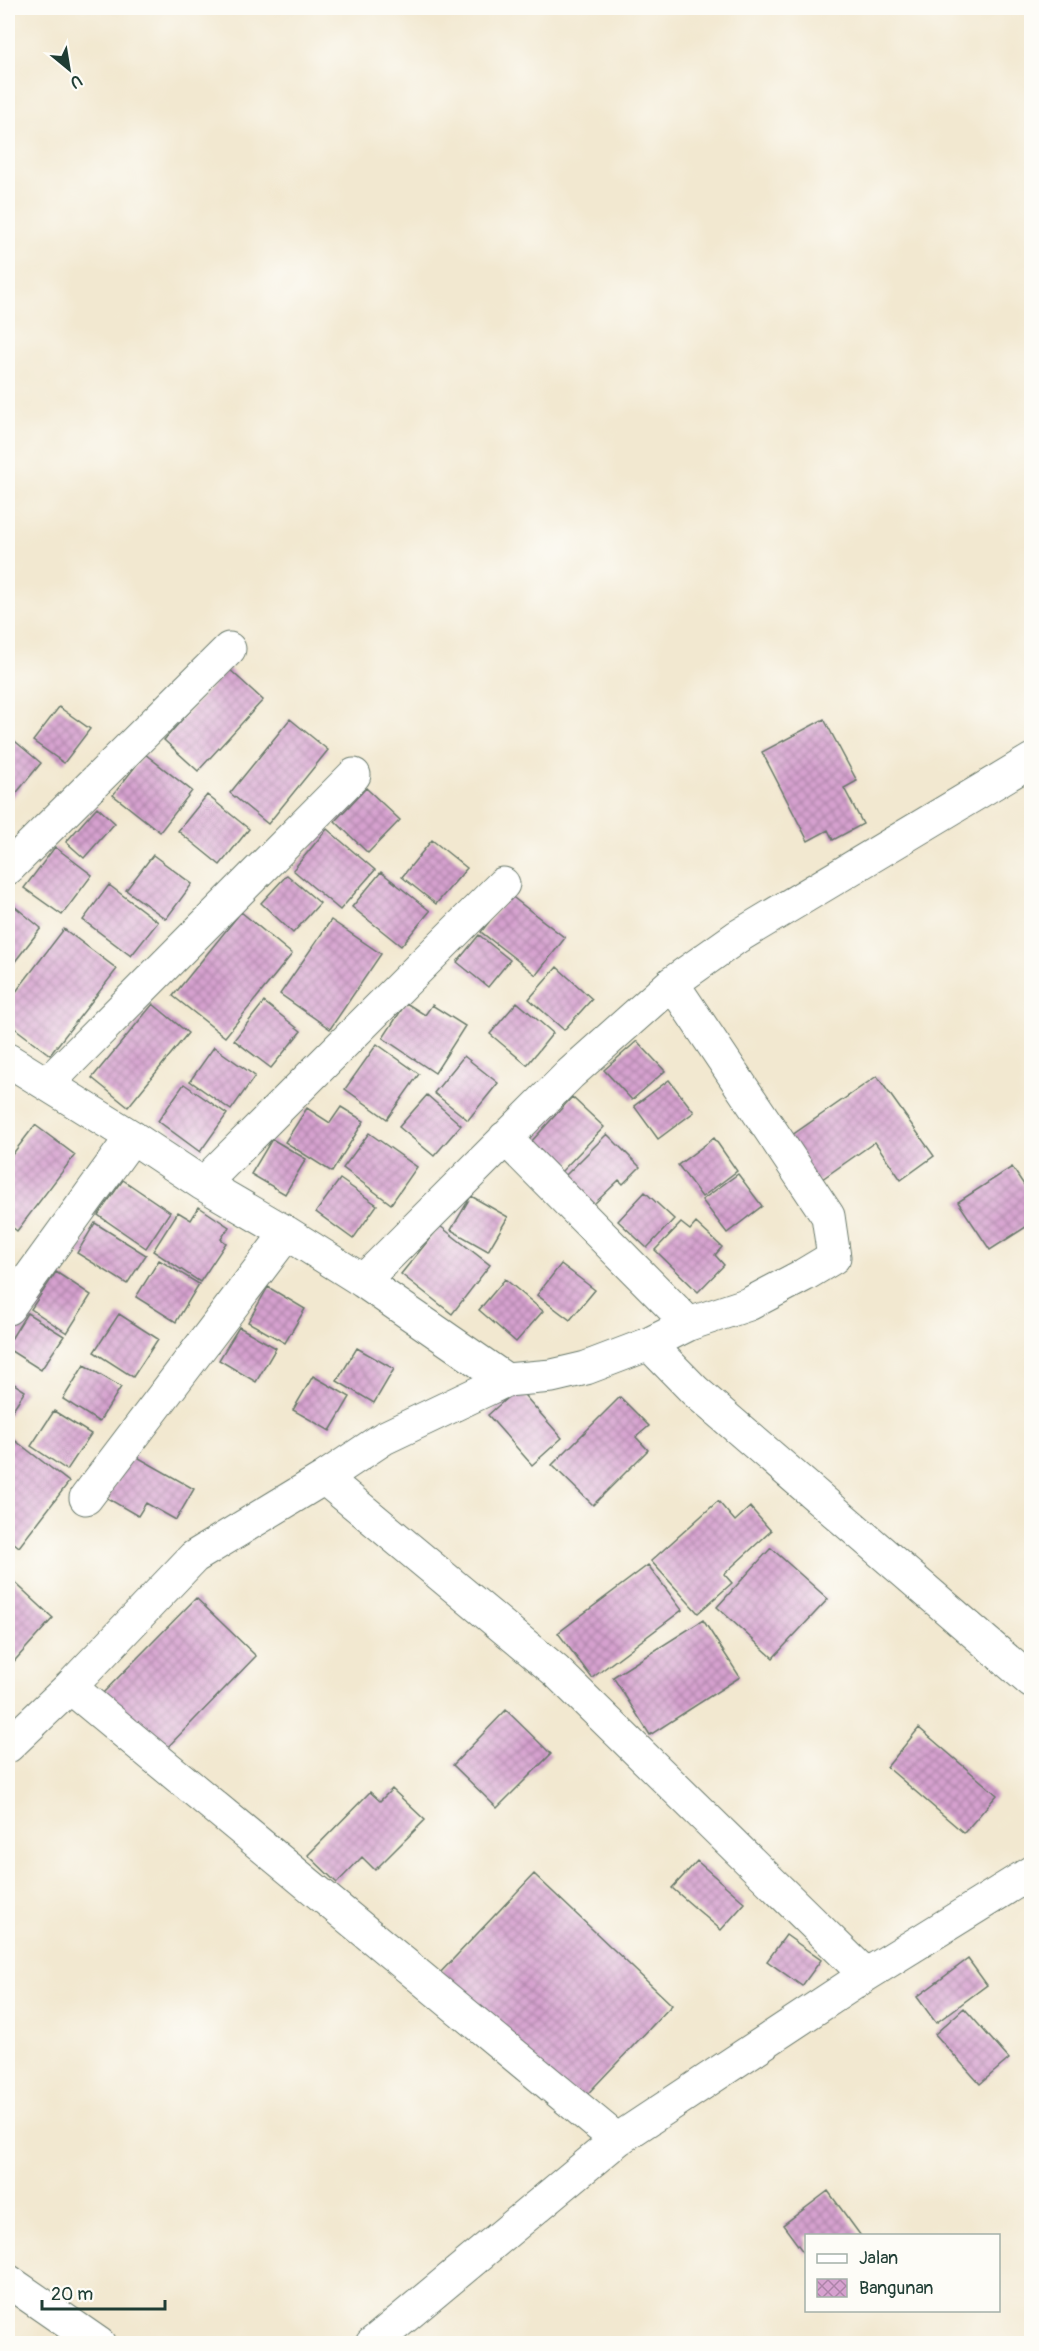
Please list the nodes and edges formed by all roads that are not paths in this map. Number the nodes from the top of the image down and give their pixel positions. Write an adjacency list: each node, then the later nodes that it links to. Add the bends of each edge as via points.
1 (229, 649): 4 (street)
2 (1032, 760): 6 (street, via 737,937)
3 (354, 775): 8 (street)
4 (8, 868)
5 (503, 884): 11 (street)
6 (672, 983): 10 (street); 15 (street, via 828,1216 834,1257 749,1304)
7 (8, 1060): 8 (street)
8 (47, 1084): 9 (street)
9 (132, 1137): 11 (street); 14 (street)
10 (505, 1138): 13 (street); 15 (street)
11 (203, 1184): 12 (street)
12 (287, 1233): 13 (street); 19 (street)
13 (363, 1281): 17 (street)
14 (8, 1308)
15 (689, 1324): 16 (street)
16 (649, 1344): 17 (street, via 586,1368); 20 (street, via 695,1391)
17 (506, 1380): 18 (street, via 384,1438)
18 (324, 1478): 21 (street, via 194,1557); 24 (street, via 556,1671)
19 (86, 1498)
20 (1032, 1682)
21 (70, 1687): 22 (street); 25 (street)
22 (8, 1746)
23 (1032, 1872): 24 (street)
24 (866, 1975): 25 (street)
25 (617, 2140): 28 (street)
26 (8, 2281): 27 (street)
27 (99, 2343)
28 (372, 2343)

